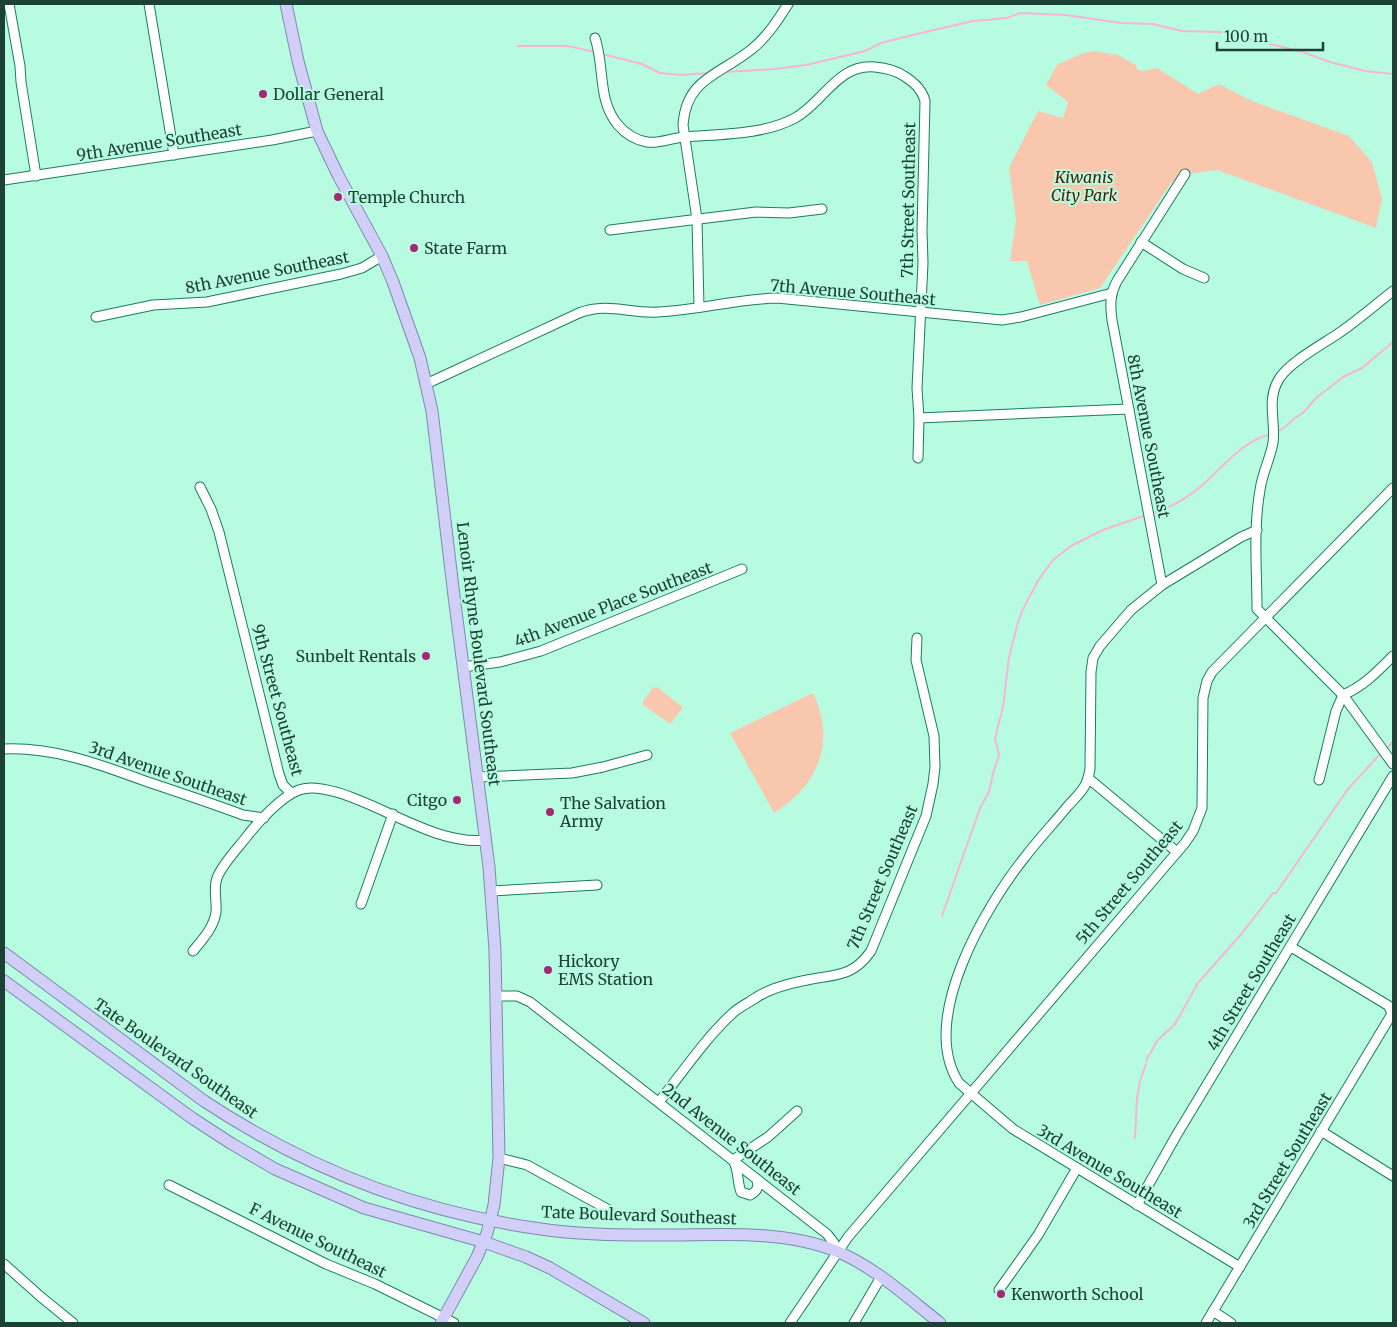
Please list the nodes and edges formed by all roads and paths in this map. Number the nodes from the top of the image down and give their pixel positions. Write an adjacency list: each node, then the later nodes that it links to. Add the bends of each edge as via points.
1 (9, 4): 10 (street)
2 (150, 4): 8 (street)
3 (286, 4): 6 (main road, Lenoir Rhyne Boulevard Southeast)
4 (788, 4): 7 (street, via 761,41 704,79 692,92 683,115)
5 (595, 38): 7 (street, via 605,100 618,125 647,142)
6 (317, 131): 8 (street, 9th Avenue Southeast); 16 (main road, Lenoir Rhyne Boulevard Southeast)
7 (685, 137): 13 (street); 21 (street, 7th Street Southeast, via 742,132 784,123 806,112 841,76 862,67 881,67 900,74 919,87 925,101)
8 (174, 155): 10 (street, 9th Avenue Southeast)
9 (1185, 174): 15 (street)
10 (36, 176): 11 (street, 9th Avenue Southeast)
11 (4, 180)
12 (822, 209): 13 (street)
13 (697, 219): 14 (street); 20 (street)
14 (610, 230)
15 (1141, 242): 17 (street, via 1183,269); 19 (street)
16 (382, 256): 22 (street, 8th Avenue Southeast, via 362,268 341,274 208,302 153,305); 23 (main road, Lenoir Rhyne Boulevard Southeast, via 412,332)
17 (1204, 278)
18 (1393, 290): 29 (street, via 1279,378 1273,392 1273,444 1260,490)
19 (1112, 293): 21 (street, 7th Avenue Southeast, via 1009,319 984,320); 24 (street, 8th Avenue Southeast, via 1112,320)
20 (699, 307): 21 (street, 7th Avenue Southeast, via 777,298); 23 (street, 7th Avenue Southeast, via 655,312 608,307 587,310)
21 (921, 312): 25 (street, 7th Street Southeast)
22 (96, 317)
23 (426, 384): 35 (main road, Lenoir Rhyne Boulevard Southeast, via 437,438)
24 (1129, 409): 25 (street); 31 (street, 8th Avenue Southeast)
25 (919, 418): 26 (street, 7th Street Southeast)
26 (918, 458)
27 (200, 488): 44 (street, 9th Street Southeast, via 219,532 279,774)
28 (1393, 488): 32 (street, 5th Street Southeast)
29 (1257, 530): 31 (street); 32 (street, via 1257,609)
30 (742, 569): 35 (street, 4th Avenue Place Southeast, via 541,651 500,662)
31 (1162, 585): 42 (street, via 1120,622 1093,658)
32 (1266, 617): 36 (street); 48 (street, 5th Street Southeast, via 1207,681 1203,698 1202,808 1193,831)
33 (917, 638): 59 (street, 7th Street Southeast, via 916,660 934,736 933,784 926,816 870,951 858,966 850,970 782,986 735,1011)
34 (1393, 656): 36 (street, via 1370,680)
35 (463, 667): 41 (main road, Lenoir Rhyne Boulevard Southeast)
36 (1343, 695): 39 (street); 43 (street)
37 (4, 749): 46 (street, 3rd Avenue Southeast, via 62,754 243,815)
38 (647, 755): 41 (street, via 572,773)
39 (1393, 764)
40 (1393, 776): 52 (street, 4th Street Southeast)
41 (478, 777): 47 (main road, Lenoir Rhyne Boulevard Southeast)
42 (1088, 778): 48 (street); 58 (street, 3rd Avenue Southeast, via 1081,792 1004,885 958,972 949,1008 948,1048 954,1075)
43 (1319, 780)
44 (291, 793): 45 (street, via 308,788 331,791); 46 (street, 9th Street Southeast)
45 (394, 814): 47 (street, via 442,835 467,841); 51 (street)
46 (264, 818): 53 (street, 9th Street Southeast, via 220,871 216,881 214,918)
47 (486, 840): 50 (main road, Lenoir Rhyne Boulevard Southeast)
48 (1177, 852): 58 (street, 5th Street Southeast)
49 (597, 885): 50 (street)
50 (491, 891): 56 (main road, Lenoir Rhyne Boulevard Southeast)
51 (361, 904)
52 (1290, 947): 57 (street, via 1389,1006); 68 (street, 4th Street Southeast)
53 (194, 951)
54 (4, 953): 70 (main road, Tate Boulevard Southeast, via 204,1102 258,1136 360,1183 416,1202)
55 (4, 981): 71 (main road, via 192,1118 275,1168 364,1208)
56 (496, 996): 59 (street, 2nd Avenue Southeast, via 517,996 530,1002); 62 (main road, Lenoir Rhyne Boulevard Southeast)
57 (1393, 1014): 61 (street, 3rd Street Southeast)
58 (970, 1093): 64 (street, 3rd Avenue Southeast, via 1013,1130); 72 (street, 5th Street Southeast)
59 (658, 1102): 63 (street, 2nd Avenue Southeast)
60 (797, 1111): 63 (street, via 768,1137)
61 (1321, 1131): 65 (street); 74 (street, 3rd Street Southeast)
62 (499, 1158): 69 (street, via 527,1165); 70 (main road, Lenoir Rhyne Boulevard Southeast)
63 (733, 1160): 66 (street, 2nd Avenue Southeast); 66 (street, via 741,1192 750,1195 757,1190)
64 (1077, 1168): 68 (street, 3rd Avenue Southeast); 76 (street, via 1038,1235)
65 (1393, 1176)
66 (757, 1180): 72 (street, 2nd Avenue Southeast, via 828,1234)
67 (169, 1185): 78 (street, F Avenue Southeast)
68 (1137, 1205): 74 (street, 3rd Avenue Southeast)
69 (609, 1210)
70 (490, 1220): 71 (main road, Lenoir Rhyne Boulevard Southeast); 72 (main road, Tate Boulevard Southeast, via 583,1233 766,1236 806,1242)
71 (484, 1242): 78 (main road, Lenoir Rhyne Boulevard Southeast); 80 (main road, via 550,1268)
72 (837, 1252): 75 (main road, 2nd Avenue Southeast); 81 (street, 5th Street Southeast)
73 (4, 1264): 79 (street)
74 (1240, 1267): 77 (street, 3rd Street Southeast)
75 (881, 1277): 82 (street); 83 (main road, 2nd Avenue Southeast)
76 (1000, 1290)
77 (1213, 1311): 84 (street, 3rd Street Southeast); 85 (street)
78 (447, 1321)
79 (73, 1323)
80 (644, 1323)
81 (790, 1323)
82 (854, 1323)
83 (940, 1323)
84 (1206, 1323)
85 (1231, 1323)

